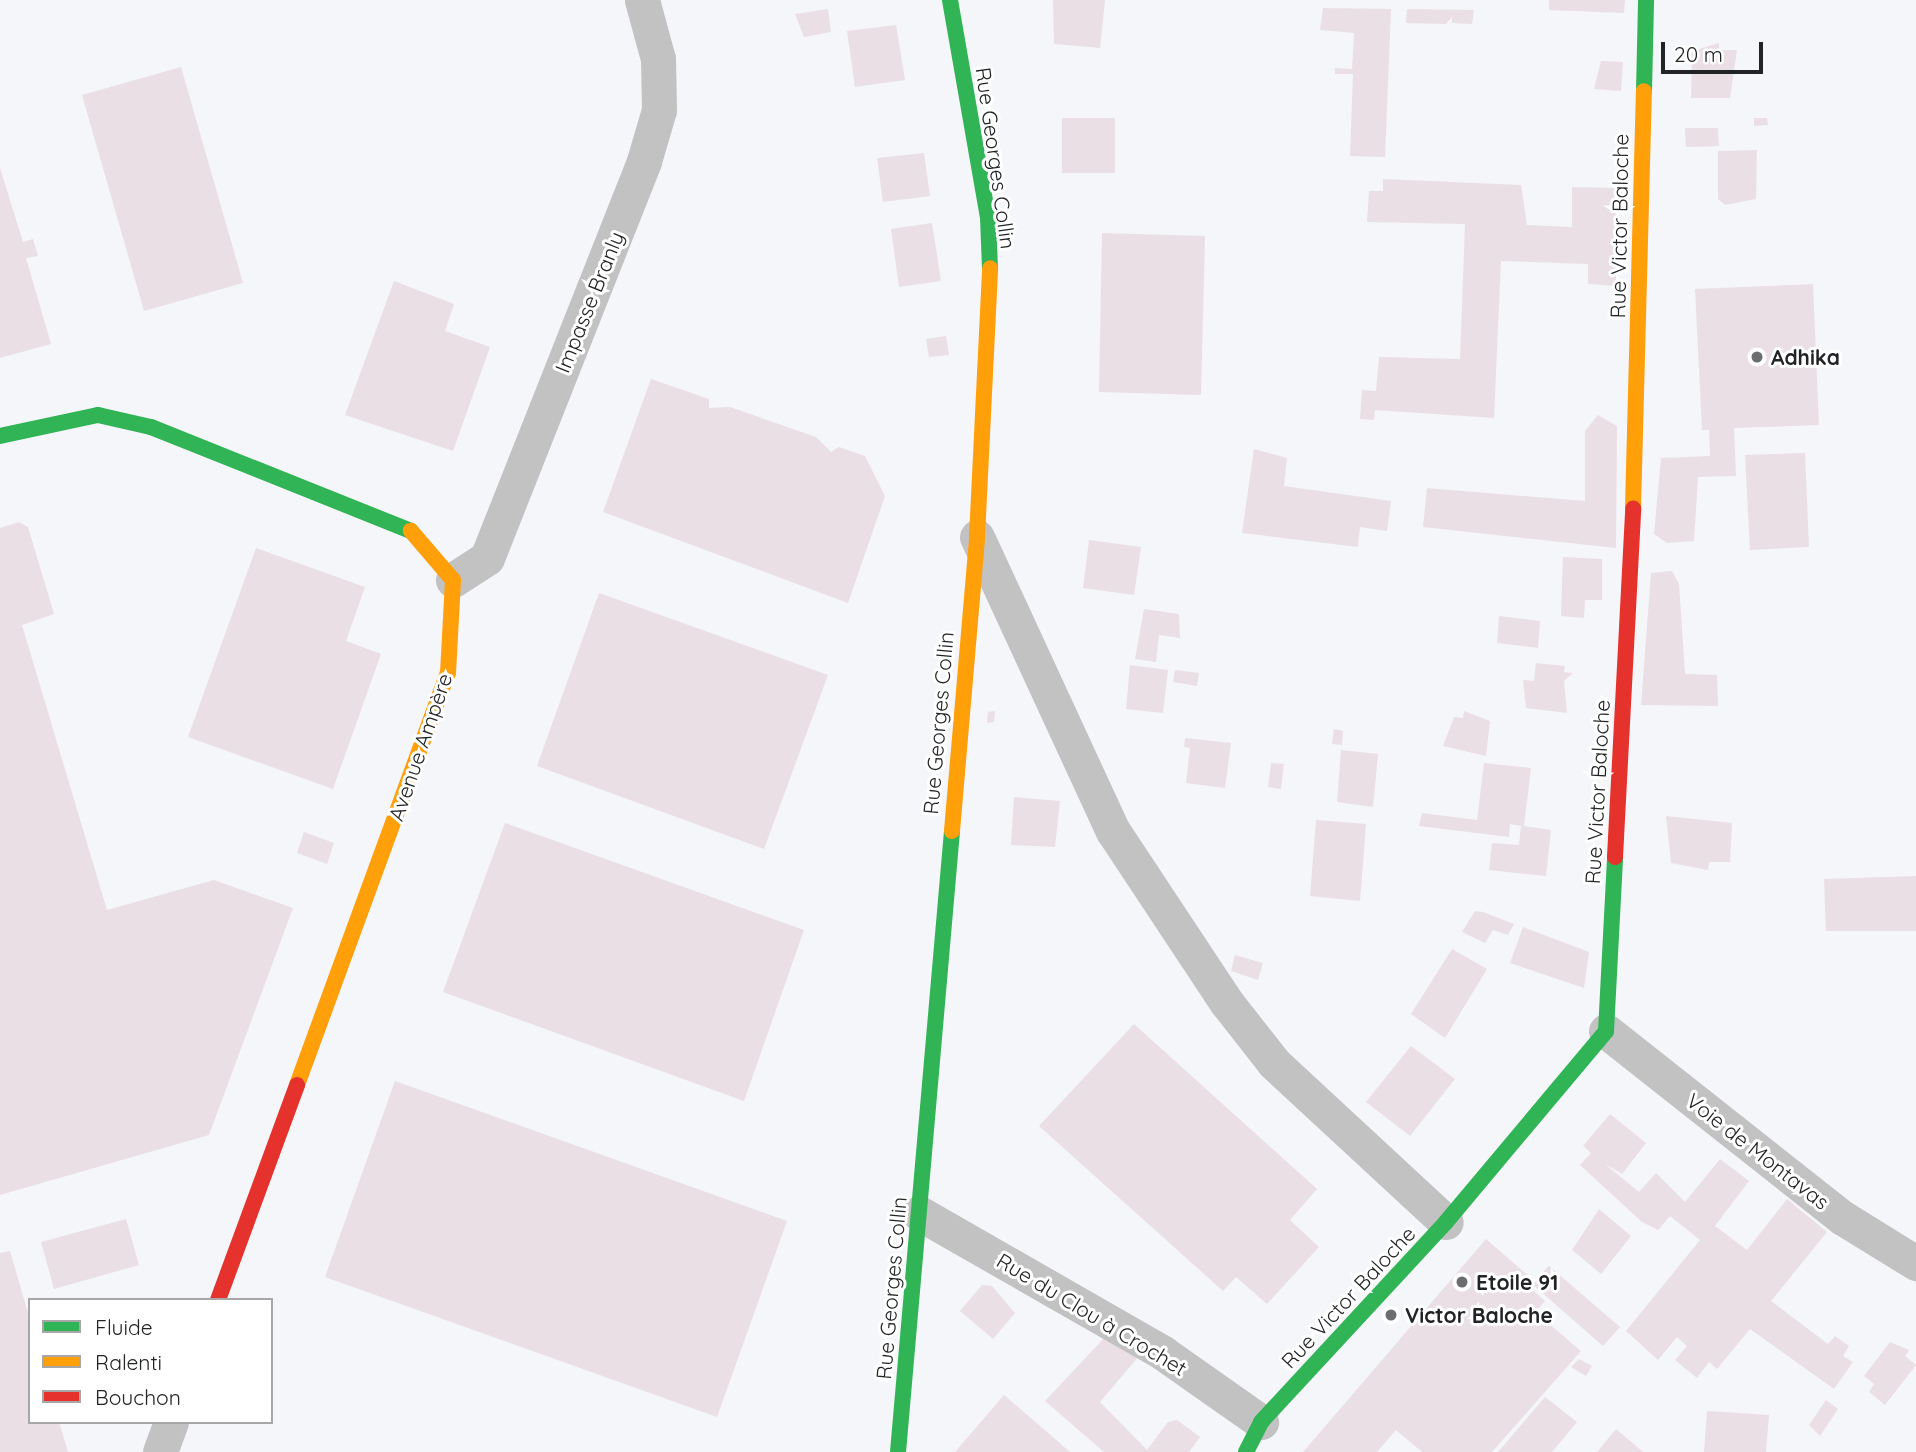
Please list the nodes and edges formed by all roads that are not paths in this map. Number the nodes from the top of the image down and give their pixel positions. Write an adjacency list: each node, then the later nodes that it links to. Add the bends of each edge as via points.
1 (642, 0): 6 (street, Impasse Branly, via 658,60 659,110 644,161 487,558)
2 (950, 0): 5 (street, Rue Georges Collin, via 988,217 991,295)
3 (1646, 0): 7 (street, Rue Victor Baloche, via 1637,422)
4 (0, 436): 6 (street, via 99,415 151,427 416,533)
5 (977, 537): 8 (street, Rue Georges Collin); 9 (street, via 1113,831 1227,1003 1273,1063)
6 (453, 580): 11 (street, Avenue Ampère, via 448,673)
7 (1606, 1031): 9 (street, Rue Victor Baloche); 10 (street, Voie de Montavas, via 1843,1218)
8 (919, 1213): 13 (street, Rue du Clou à Crochet, via 1163,1353); 15 (street, Rue Georges Collin)
9 (1446, 1222): 13 (street, Rue Victor Baloche)
10 (1916, 1263)
11 (219, 1298)
12 (170, 1424): 14 (street)
13 (1254, 1437)
14 (160, 1452)
15 (898, 1452)

